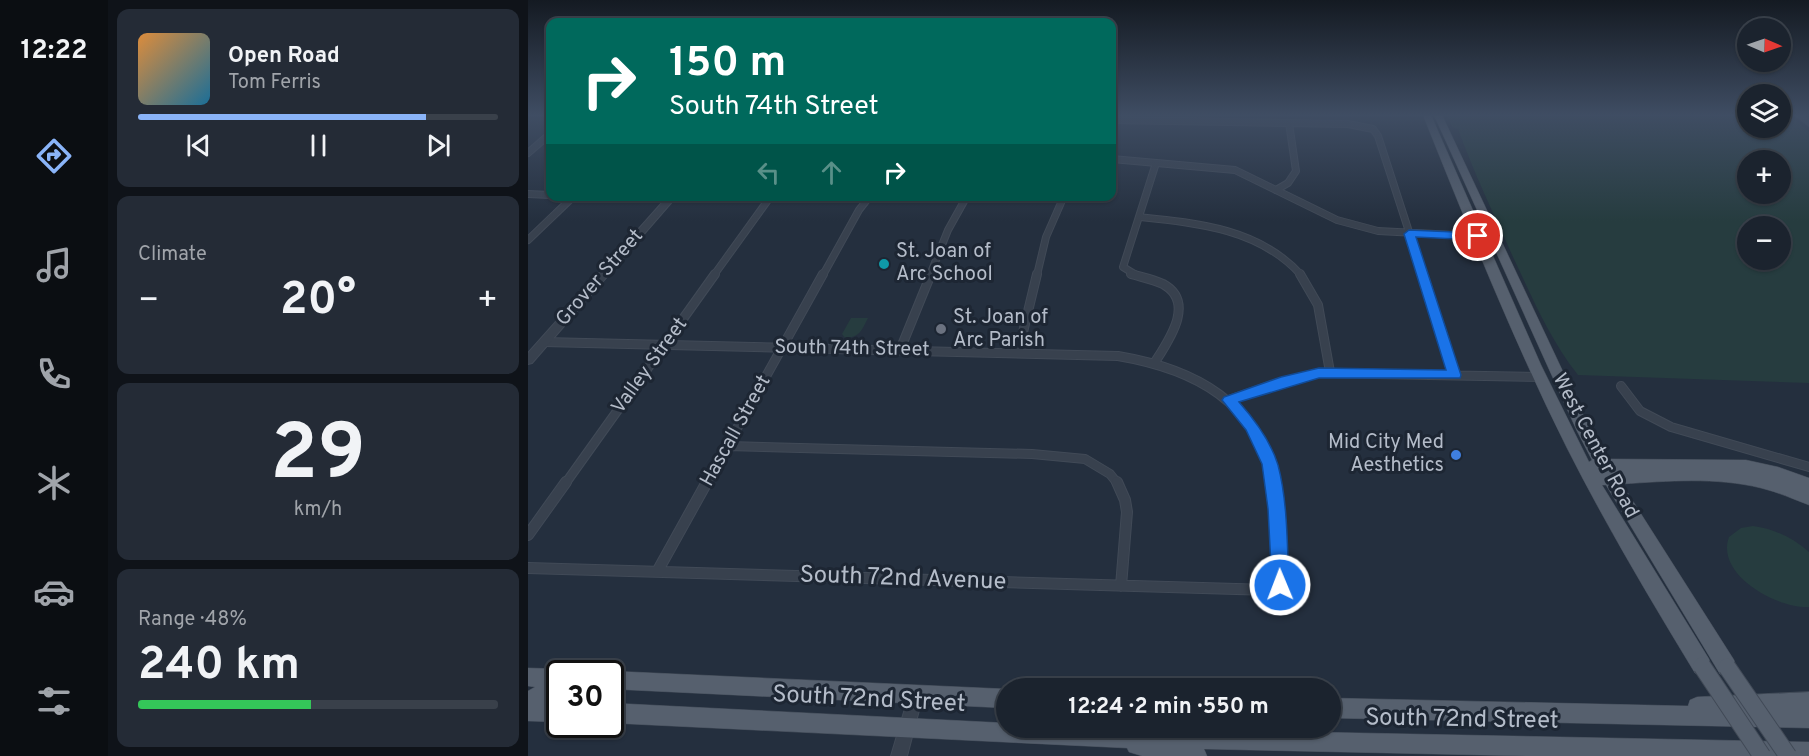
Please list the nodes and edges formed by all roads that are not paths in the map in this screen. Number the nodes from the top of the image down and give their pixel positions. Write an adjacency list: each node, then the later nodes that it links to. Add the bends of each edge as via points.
1 (1293, 150): 7 (street, via 1296,171 1288,183)
2 (1383, 150): 17 (street)
3 (1443, 150): 18 (main road, West Center Road)
4 (1452, 150): 18 (main road, West Center Road)
5 (1116, 159): 6 (street)
6 (1156, 163): 7 (street, via 1235,170); 16 (street)
7 (1276, 190): 17 (street, via 1346,223)
8 (528, 194): 9 (street)
9 (546, 195)
10 (569, 201): 19 (street)
11 (669, 201): 20 (street, Grover Street)
12 (767, 201): 21 (street, Valley Street)
13 (866, 201): 22 (street, Hascall Street)
14 (964, 201): 23 (street, via 948,230)
15 (1063, 201): 24 (street, via 1045,244)
16 (1139, 217): 26 (street, via 1123,269 1167,287 1180,311 1178,324); 27 (street, via 1220,228 1252,239 1278,254 1300,274 1315,297)
17 (1409, 234): 18 (street); 28 (street)
18 (1486, 237): 29 (main road, West Center Road); 35 (main road, West Center Road)
19 (528, 240)
20 (544, 342): 21 (street, South 74th Street); 25 (street, Grover Street)
21 (665, 345): 22 (street, South 74th Street); 39 (street, Valley Street)
22 (783, 347): 23 (street, South 74th Street); 32 (street, Hascall Street)
23 (900, 350): 24 (street, South 74th Street)
24 (1018, 353): 26 (street, South 74th Street, via 1118,356)
25 (528, 360)
26 (1155, 362): 31 (street, South 74th Street, via 1196,377)
27 (1330, 372): 28 (street); 31 (street, via 1302,376)
28 (1455, 375): 29 (street)
29 (1541, 377): 33 (main road, West Center Road)
30 (1621, 386): 34 (street, via 1640,411 1671,427)
31 (1229, 400): 42 (street, South 72nd Avenue, via 1252,426 1270,464 1280,585 1277,589)
32 (728, 446): 41 (street, Hascall Street); 42 (street, via 1070,456 1091,461 1119,484 1125,500)
33 (1583, 464): 35 (main road); 36 (main road, West Center Road)
34 (1809, 467)
35 (1606, 472): 36 (main road); 37 (main road, via 1746,466); 38 (main road, via 1731,475 1767,481); 65 (main road, West Center Road, bridge, via 1658,561)
36 (1591, 480): 64 (main road, West Center Road, bridge, via 1635,558)
37 (1809, 485)
38 (1809, 498)
39 (528, 535)
40 (528, 568): 41 (street, South 72nd Avenue)
41 (657, 572): 42 (street, South 72nd Avenue)
42 (1121, 586)
43 (528, 677): 44 (main road)
44 (546, 679)
45 (624, 681): 47 (main road, South 72nd Street)
46 (546, 690): 49 (main road)
47 (916, 695): 48 (main road, South 72nd Street); 57 (street)
48 (996, 699)
49 (528, 702)
50 (1809, 702): 54 (main road)
51 (1341, 708): 54 (main road, South 72nd Street)
52 (528, 711): 53 (main road)
53 (546, 712)
54 (1571, 713): 56 (main road, South 72nd Street)
55 (624, 714): 57 (main road, South 72nd Street)
56 (1809, 718)
57 (907, 728): 58 (main road, South 72nd Street); 62 (street)
58 (996, 732)
59 (1100, 738): 63 (main road)
60 (1143, 738): 61 (main road, South 72nd Street)
61 (1809, 752)
62 (899, 756)
63 (1197, 756)
64 (1762, 756)
65 (1788, 756)

